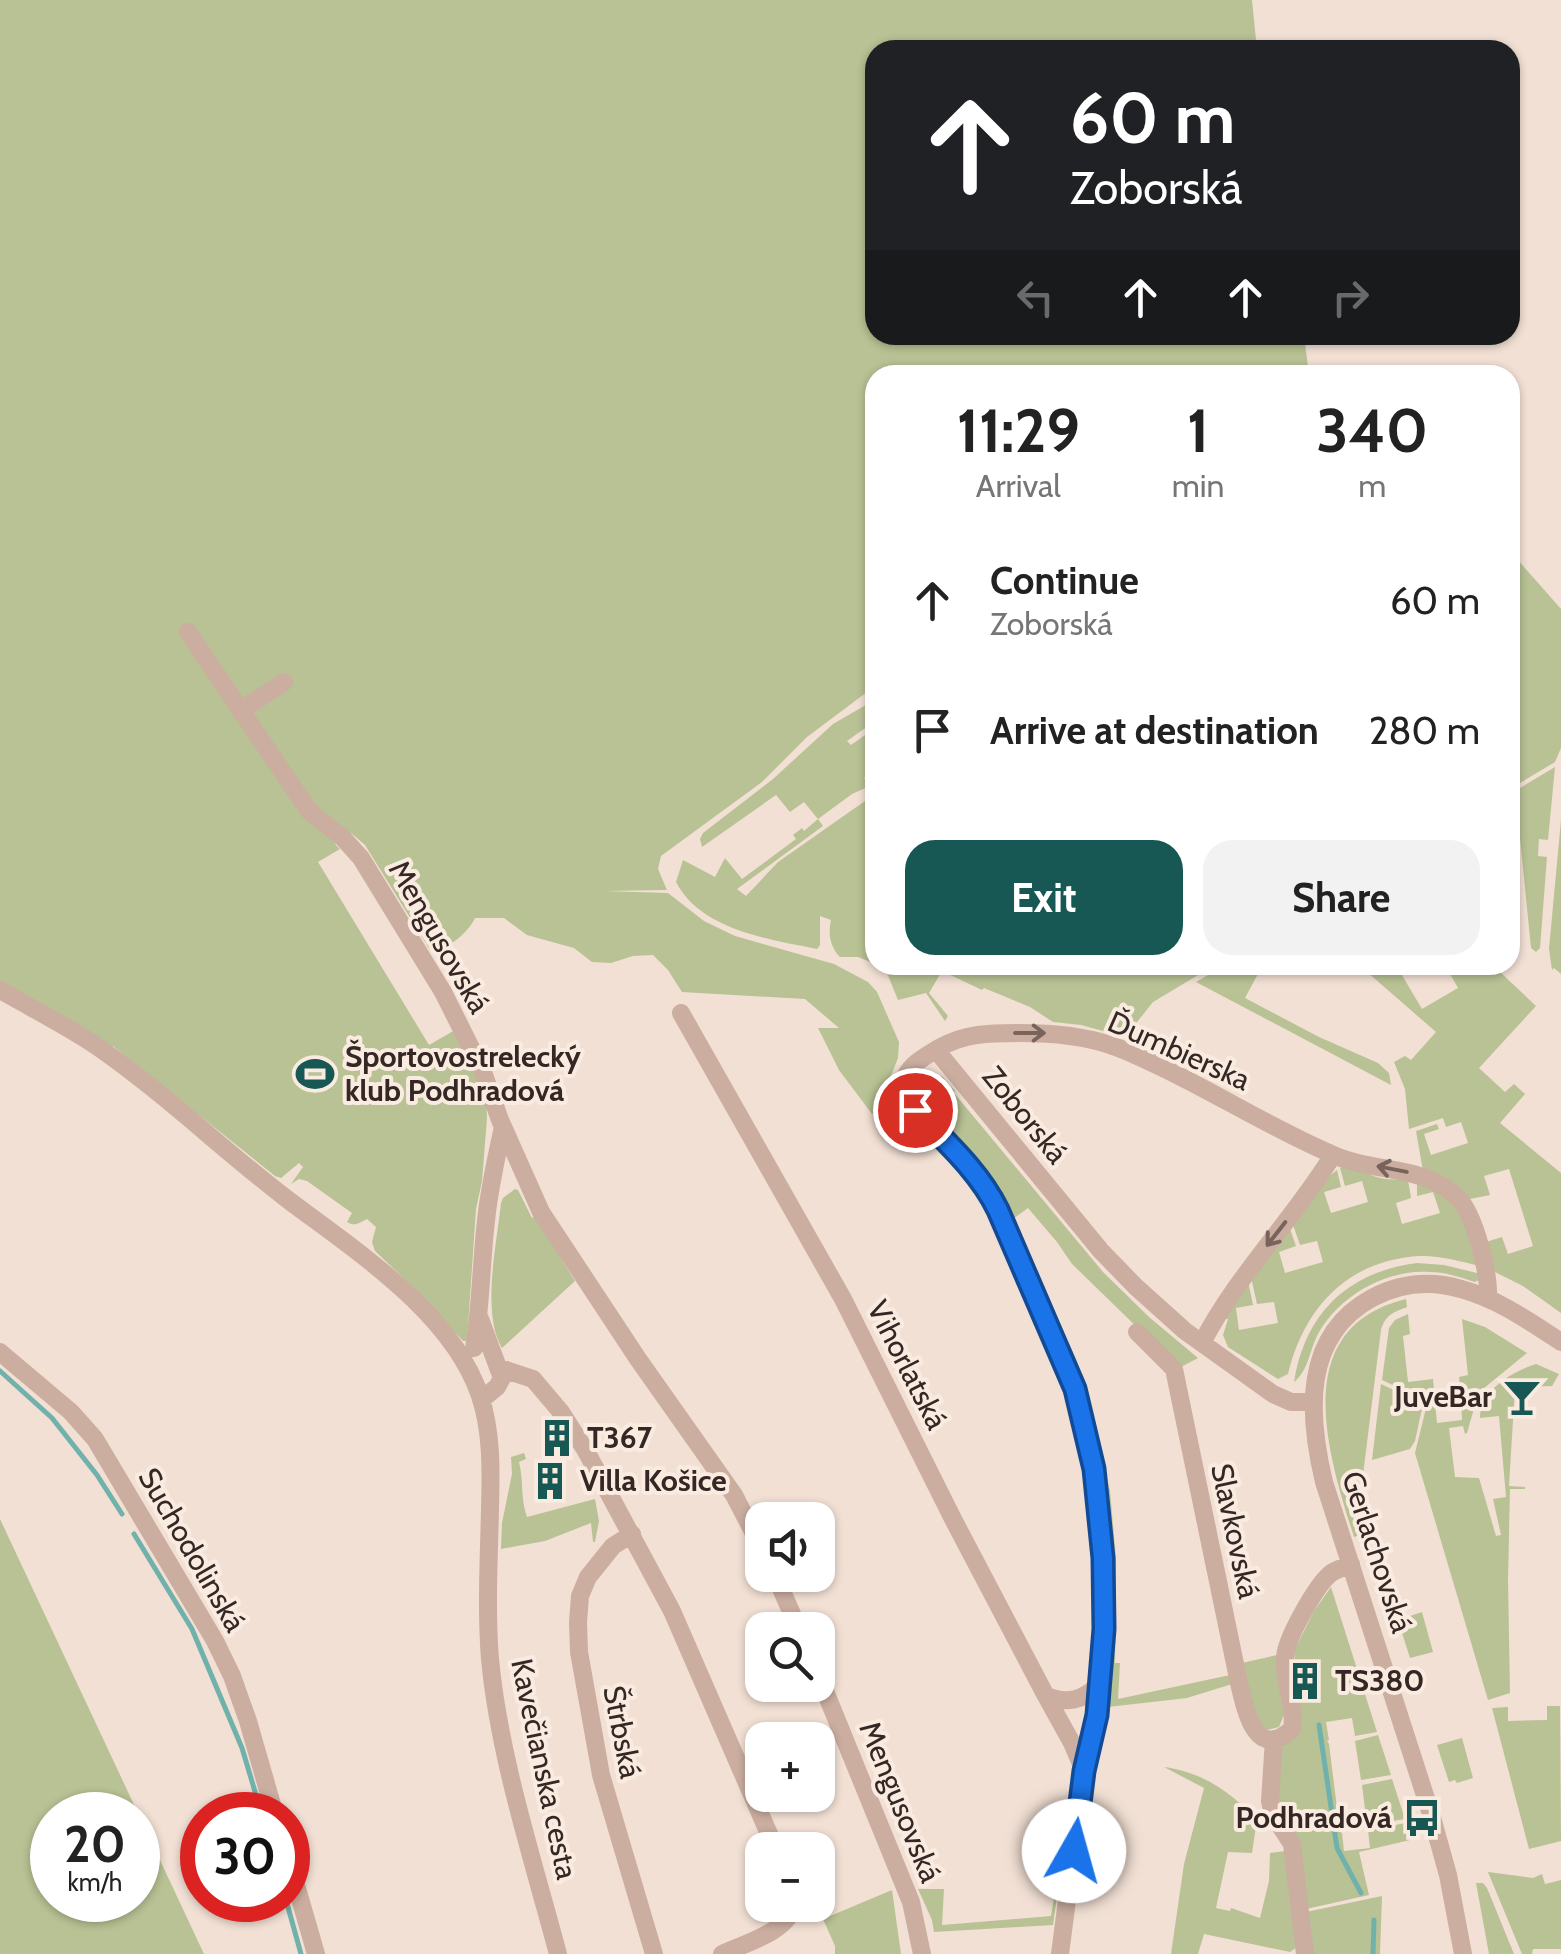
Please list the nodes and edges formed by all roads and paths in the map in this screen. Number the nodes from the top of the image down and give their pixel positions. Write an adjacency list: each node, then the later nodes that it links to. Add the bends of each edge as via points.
1 (188, 632): 3 (street, Mengusovská)
2 (284, 682): 3 (street)
3 (240, 711): 7 (street, Mengusovská, via 308,811 361,858 443,992)
4 (0, 990): 15 (street, via 99,1048)
5 (681, 1013): 26 (street, Vihorlatská, via 843,1298)
6 (936, 1050): 8 (street, Ďumbierska, one-way to 8, via 963,1036 1003,1032 1109,1044); 14 (street, Zoborská, via 1102,1251); 25 (street, via 907,1072 906,1097 992,1199 1075,1389 1100,1520)
7 (503, 1127): 9 (street, Mengusovská); 10 (street)
8 (1333, 1155): 11 (street, Ďumbierska, one-way to 8, via 1470,1216 1458,1198 1406,1172); 14 (street, one-way to 14)
9 (527, 1179): 10 (street, via 508,1178); 22 (street, Mengusovská, via 584,1280)
10 (489, 1196): 15 (street)
11 (1488, 1297): 13 (street); 20 (street, Gerlachovská, via 1418,1284 1362,1304 1325,1346)
12 (1137, 1332): 28 (street, Slavkovská, via 1174,1369 1249,1722 1256,1733)
13 (1561, 1342)
14 (1202, 1343): 20 (street, Zoborská, via 1282,1398)
15 (475, 1351): 17 (street); 21 (street, Kavečianska cesta)
16 (0, 1352): 30 (street, Suchodolinská, via 95,1439 215,1641)
17 (500, 1368): 18 (street); 19 (street)
18 (533, 1379): 19 (street); 23 (street, via 578,1438)
19 (497, 1388): 21 (street)
20 (1314, 1402): 24 (street, Gerlachovská, via 1316,1448)
21 (483, 1407): 35 (street, Kavečianska cesta, via 491,1472 494,1692)
22 (745, 1516)
23 (632, 1534): 31 (street, via 697,1663); 36 (street, Štrbská, via 588,1576 580,1596 579,1652 601,1775)
24 (1351, 1564): 28 (street, Slavkovská, via 1330,1574 1302,1614 1284,1663 1293,1724); 41 (street, Gerlachovská, via 1431,1814)
25 (1099, 1684): 26 (street, via 1074,1700); 29 (street)
26 (1046, 1696): 29 (street, Vihorlatská)
27 (829, 1702): 38 (street, Mengusovská, via 911,1902)
28 (1274, 1739): 40 (street, Slavkovská, via 1270,1801 1292,1844)
29 (1084, 1771): 39 (street)
30 (268, 1792)
31 (768, 1832)
32 (307, 1922): 34 (street)
33 (786, 1922): 37 (street)
34 (316, 1954)
35 (558, 1954)
36 (654, 1954)
37 (722, 1954)
38 (922, 1954)
39 (1060, 1954)
40 (1306, 1954)
41 (1463, 1954)

